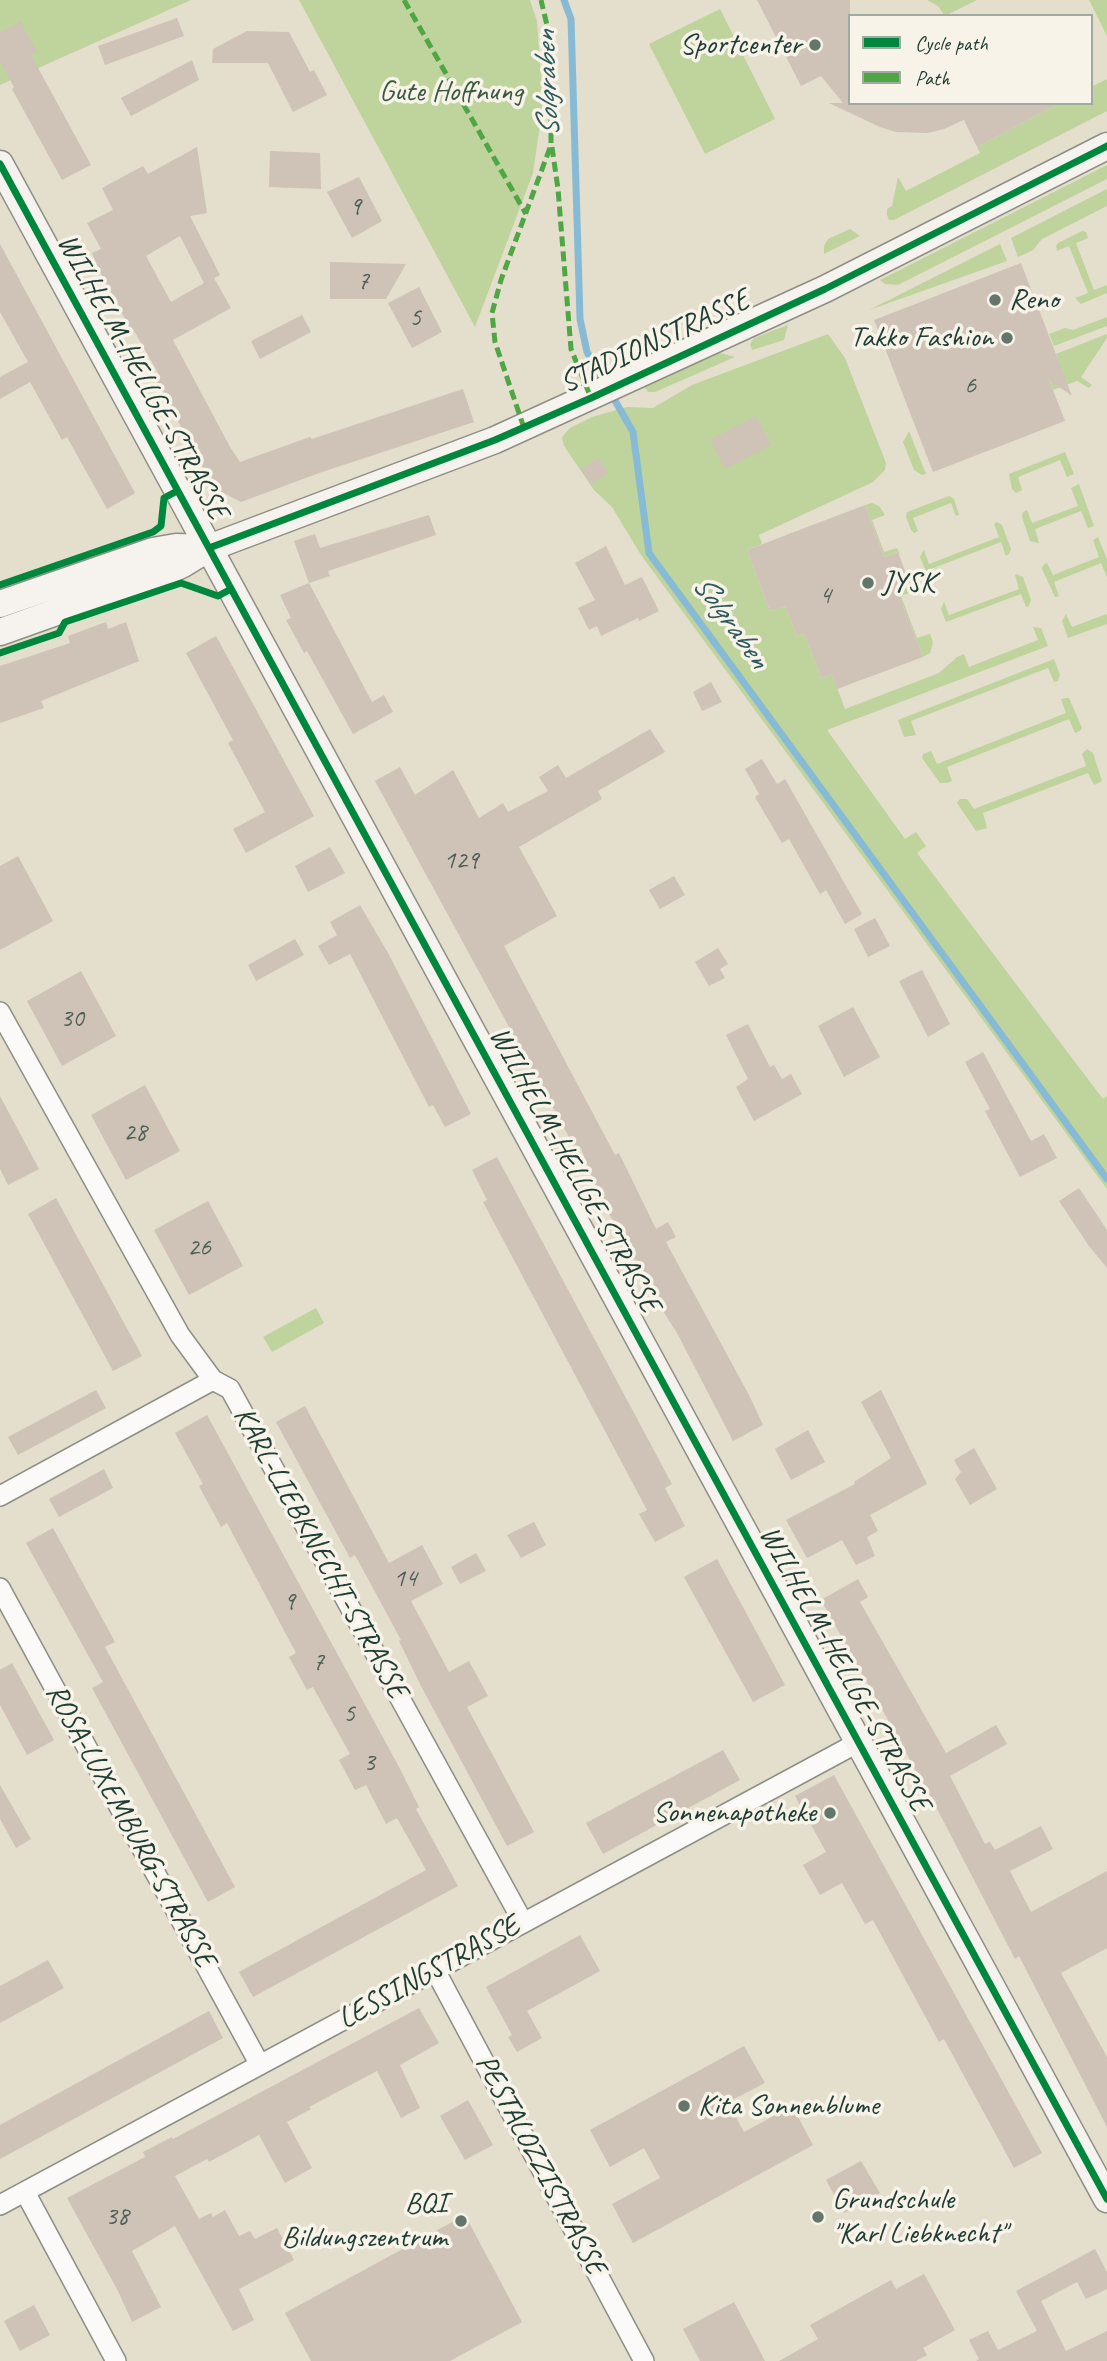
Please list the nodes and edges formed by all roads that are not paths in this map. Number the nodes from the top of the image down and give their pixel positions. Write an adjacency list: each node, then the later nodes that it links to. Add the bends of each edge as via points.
1 (1107, 146): 3 (main road, STADIONSTRASSE, via 825,289 605,391 495,440)
2 (0, 164): 3 (main road, WILHELM-HELLGE-STRASSE)
3 (209, 548): 4 (main road, via 153,551); 5 (main road, via 160,575); 10 (main road, WILHELM-HELLGE-STRASSE)
4 (0, 604)
5 (0, 632)
6 (0, 1012): 7 (street, KARL-LIEBKNECHT-STRASSE, via 180,1335)
7 (213, 1380): 8 (street); 11 (street, KARL-LIEBKNECHT-STRASSE, via 230,1389)
8 (0, 1496)
9 (0, 1588): 13 (street, ROSA-LUXEMBURG-STRASSE)
10 (859, 1742): 11 (street, LESSINGSTRASSE); 15 (main road, WILHELM-HELLGE-STRASSE)
11 (523, 1922): 12 (street, LESSINGSTRASSE)
12 (435, 1970): 13 (street, LESSINGSTRASSE); 18 (street, PESTALOZZISTRASSE)
13 (260, 2065): 14 (street, LESSINGSTRASSE)
14 (25, 2192): 16 (street, LESSINGSTRASSE); 17 (street)
15 (1107, 2199)
16 (0, 2205)
17 (116, 2361)
18 (644, 2361)

